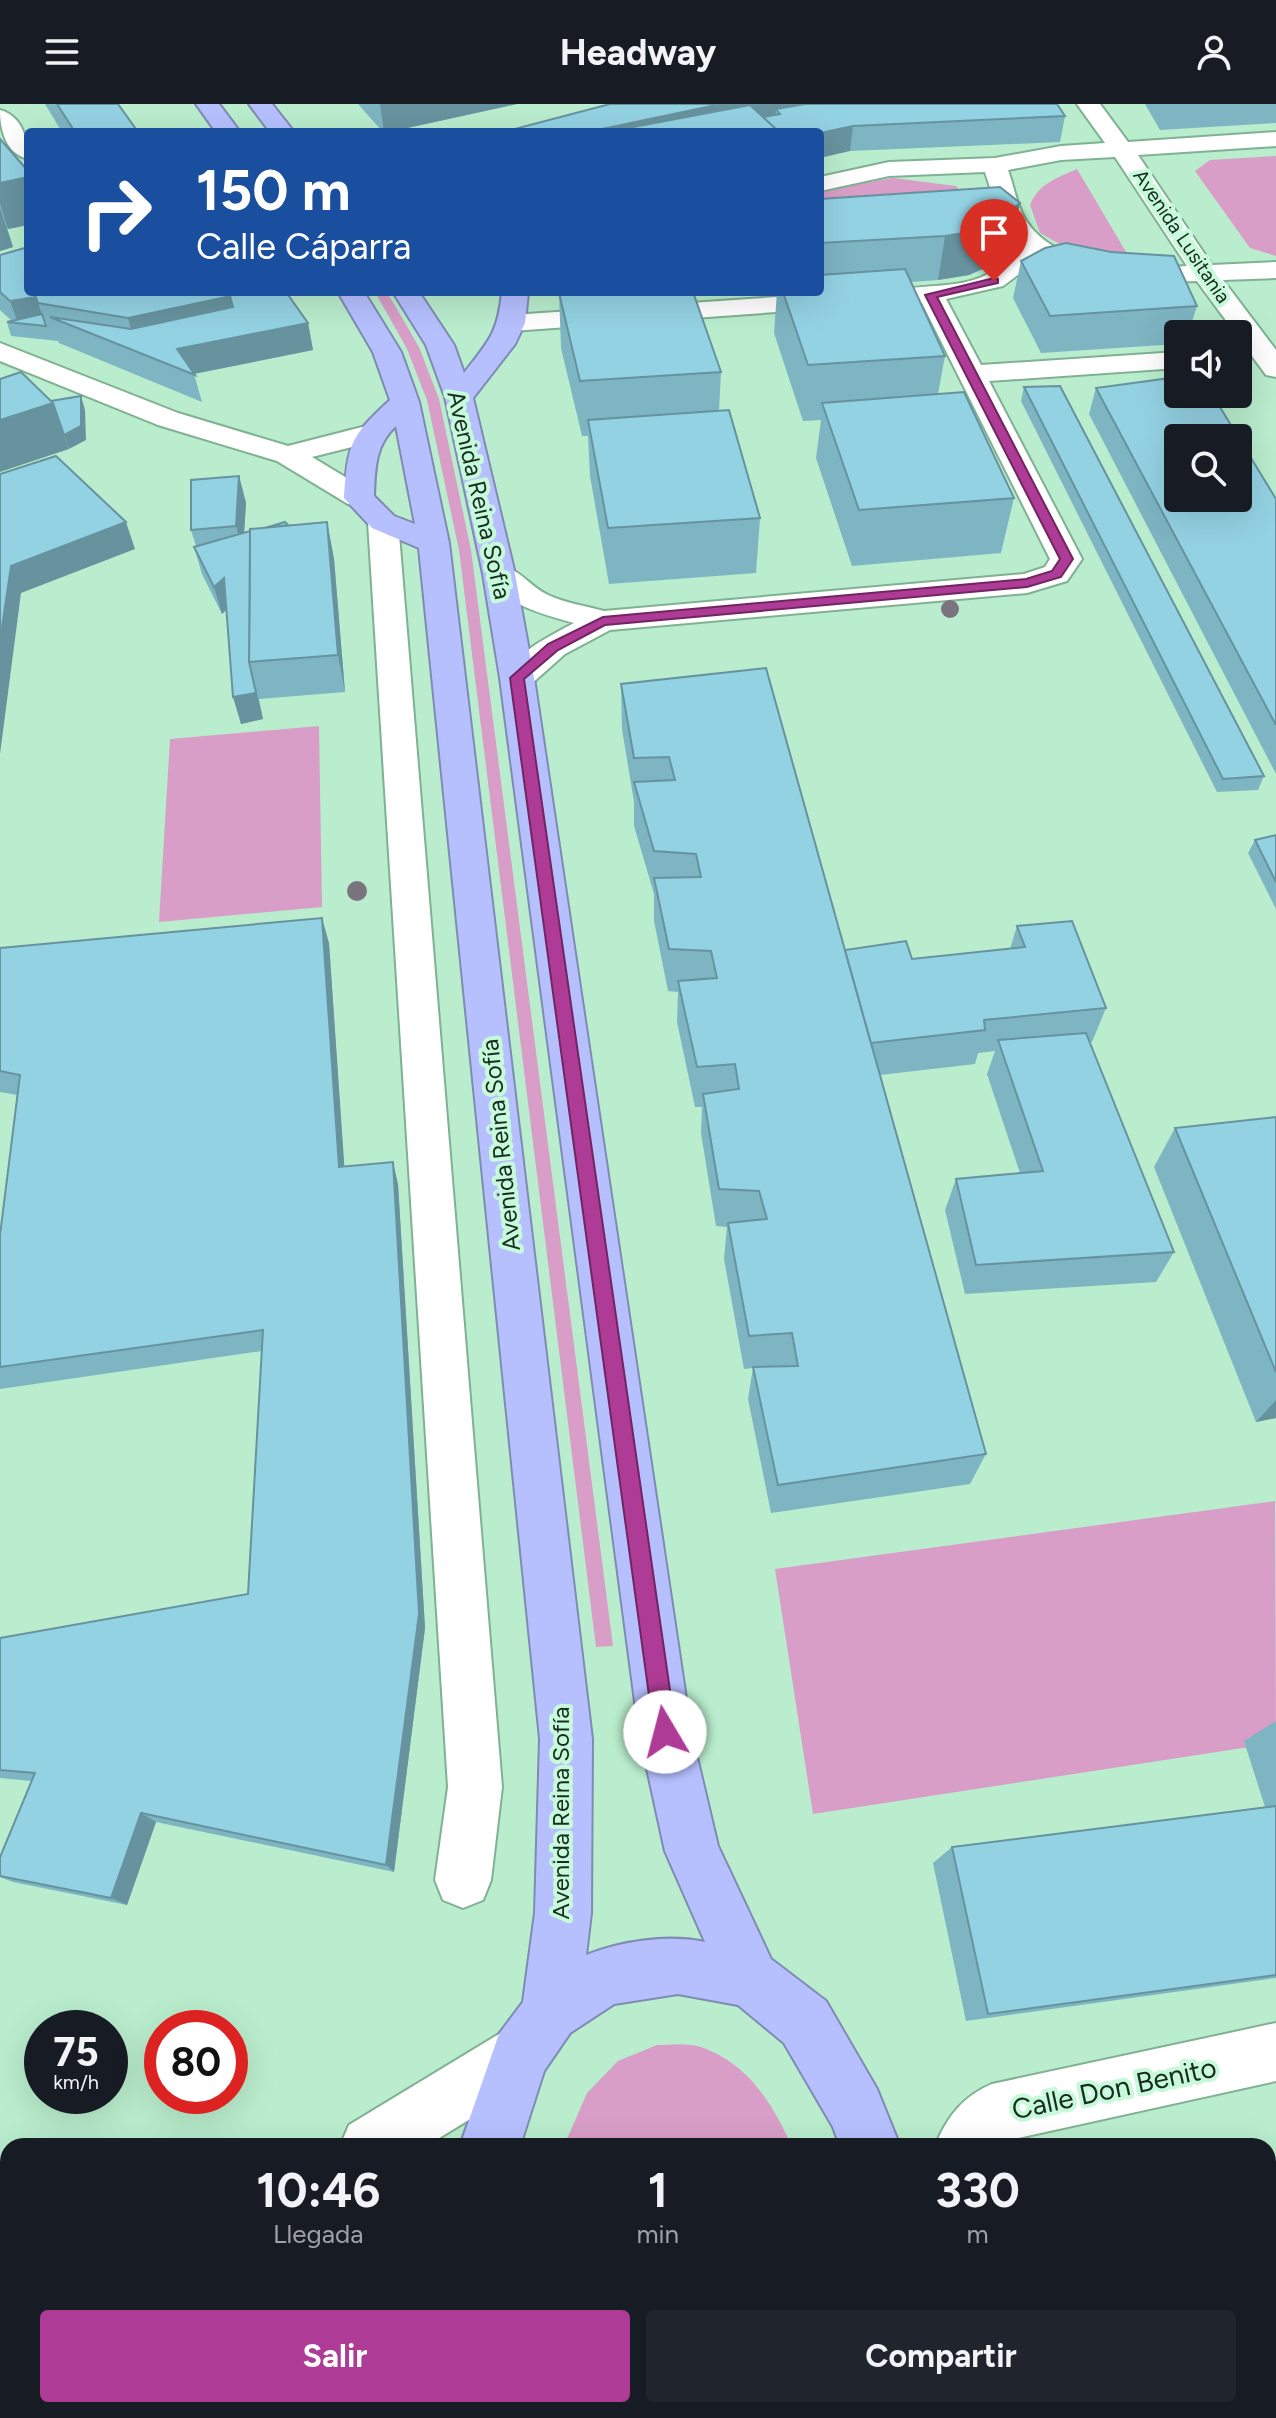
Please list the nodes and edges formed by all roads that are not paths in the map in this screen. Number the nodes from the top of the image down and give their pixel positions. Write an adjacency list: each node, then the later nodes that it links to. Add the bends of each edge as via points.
1 (207, 104): 5 (highway)
2 (260, 104): 6 (highway)
3 (1088, 104): 9 (street, Avenida Lusitania)
4 (0, 117): 8 (street)
5 (225, 128)
6 (279, 128)
7 (1276, 139): 9 (street)
8 (24, 147)
9 (1123, 149): 10 (street); 15 (street, Avenida Lusitania)
10 (995, 165): 11 (street, via 868,159); 12 (street, via 889,169); 13 (street, via 1013,221)
11 (824, 167)
12 (824, 183)
13 (1036, 249): 15 (street, via 1083,266 1147,276); 16 (street, via 994,281)
14 (1276, 270): 15 (street)
15 (1205, 274): 23 (street, Avenida Lusitania)
16 (931, 295): 20 (street); 25 (street)
17 (353, 296): 27 (highway, Avenida Reina Sofía, via 387,352)
18 (409, 296): 26 (highway, Avenida Reina Sofía, via 440,345)
19 (515, 296): 20 (highway)
20 (512, 323): 26 (highway)
21 (0, 351): 29 (street, via 168,419)
22 (1252, 357): 23 (street)
23 (1273, 358)
24 (1164, 361): 25 (street)
25 (971, 374): 33 (street, via 1066,559 1056,574 1027,583)
26 (459, 397): 32 (highway, Avenida Reina Sofía)
27 (405, 402): 28 (highway); 31 (highway, Avenida Reina Sofía)
28 (370, 434): 29 (street); 30 (highway, via 361,464)
29 (287, 455): 30 (street)
30 (371, 510): 31 (highway); 35 (street, via 475,1787)
31 (434, 543): 37 (highway, Avenida Reina Sofía, via 566,1739 563,1913)
32 (499, 574): 33 (street, via 536,602); 34 (highway, Avenida Reina Sofía)
33 (603, 621): 34 (street, via 553,647)
34 (517, 678): 36 (highway, Avenida Reina Sofía, via 665,1732 692,1851)
35 (463, 1880)
36 (751, 1979): 37 (highway, via 678,1965 603,1977); 41 (highway, via 805,2022)
37 (535, 2034): 39 (street); 40 (highway, Avenida Reina Sofía)
38 (1276, 2052): 42 (street, Calle Don Benito, via 992,2114)
39 (382, 2138)
40 (493, 2138)
41 (867, 2138)
42 (972, 2138)

